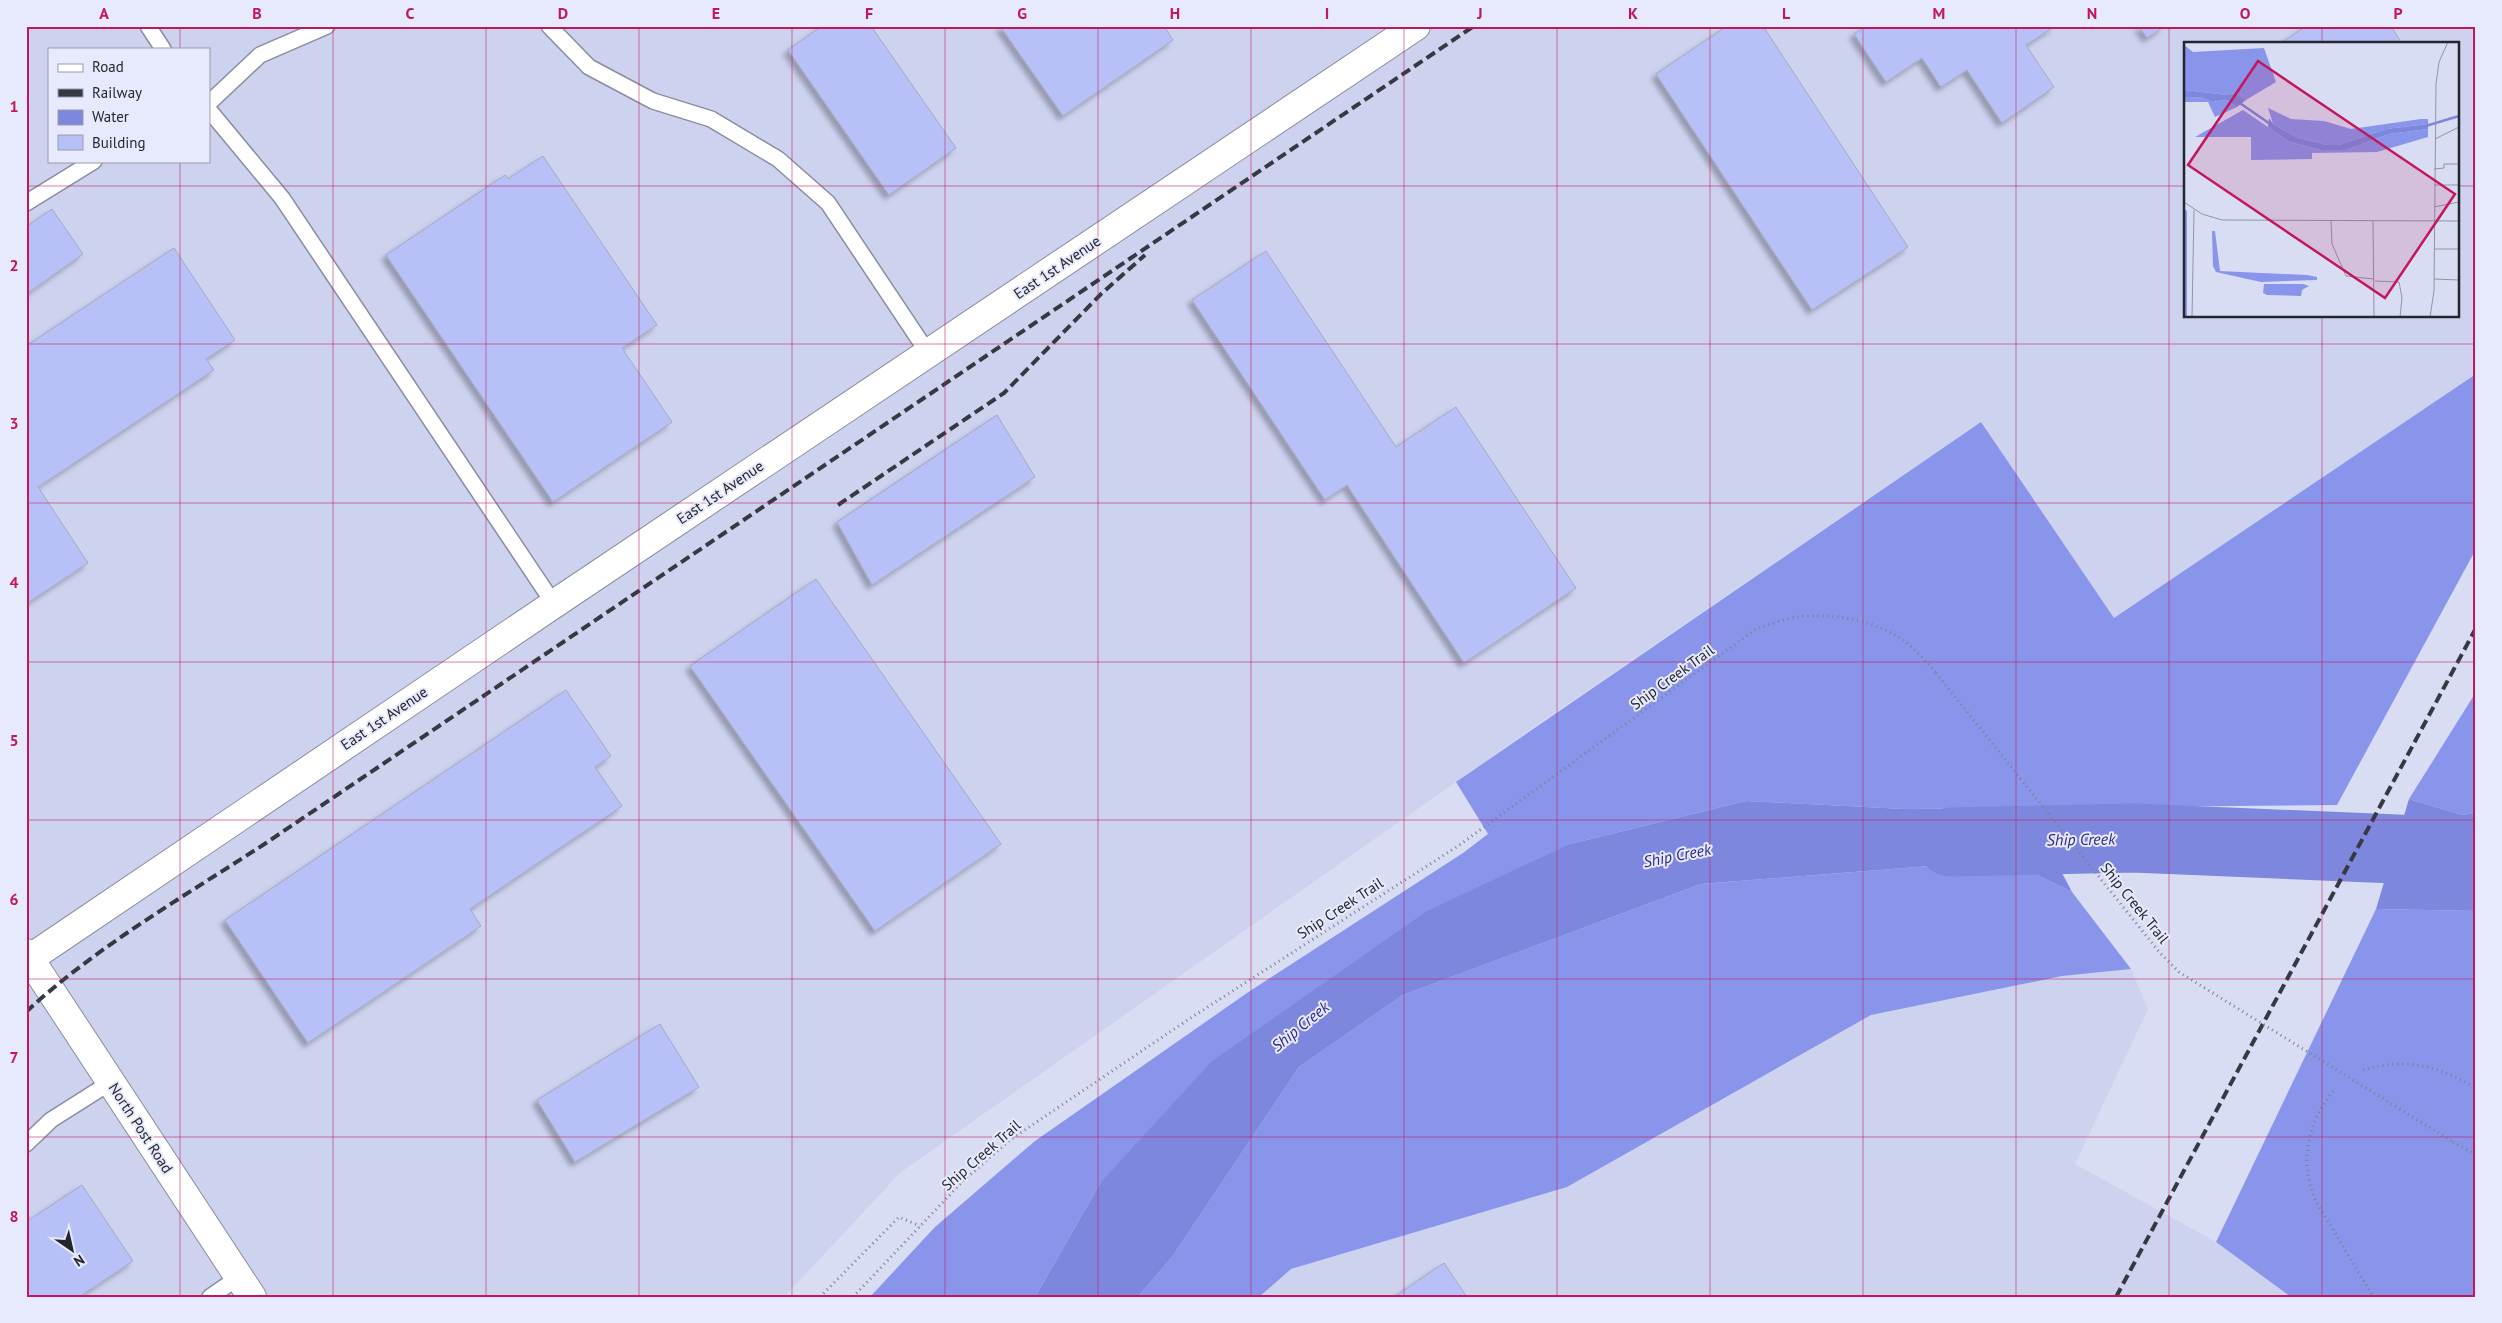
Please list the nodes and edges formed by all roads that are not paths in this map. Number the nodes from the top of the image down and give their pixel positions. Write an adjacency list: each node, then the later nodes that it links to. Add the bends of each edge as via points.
1 (148, 26): 5 (lane)
2 (327, 26): 6 (lane, via 260,55)
3 (549, 26): 10 (lane, via 589,68 653,101 711,119 778,160 800,178 828,203)
4 (1416, 26): 10 (street, East 1st Avenue)
5 (162, 48)
6 (210, 101)
7 (210, 111): 11 (lane, via 282,198)
8 (92, 162): 9 (lane)
9 (26, 203)
10 (928, 353): 11 (street, East 1st Avenue)
11 (554, 604): 12 (street, East 1st Avenue)
12 (28, 957): 13 (street, North Post Road)
13 (111, 1082): 14 (lane, via 51,1120); 15 (street, North Post Road)
14 (26, 1144)
15 (245, 1287): 16 (lane)
16 (210, 1297)

